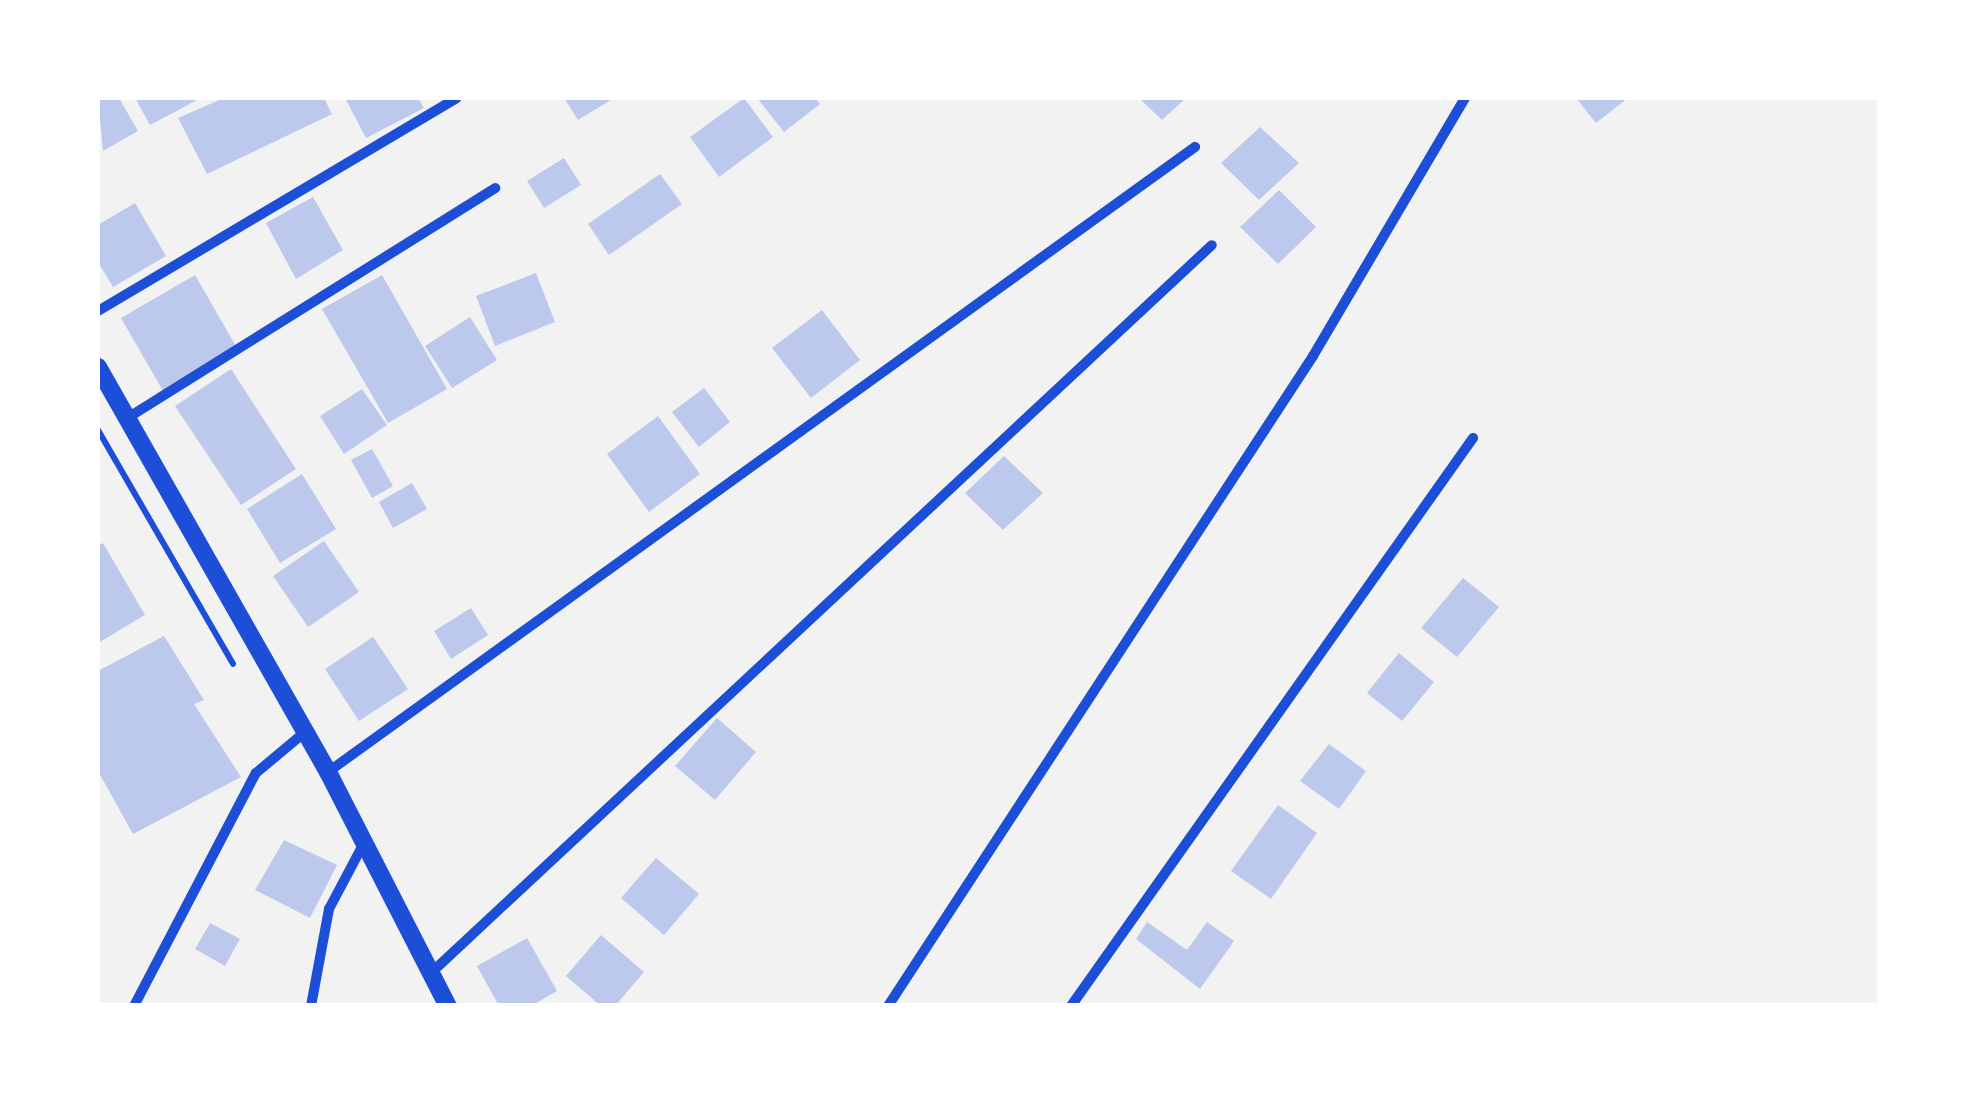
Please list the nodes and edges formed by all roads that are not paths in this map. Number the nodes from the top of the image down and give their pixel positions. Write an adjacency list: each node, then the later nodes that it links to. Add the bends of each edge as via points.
1 (457, 98): 6 (street)
2 (1465, 98): 17 (street, via 1313,356)
3 (1195, 147): 11 (street)
4 (495, 188): 8 (street)
5 (1212, 245): 13 (street)
6 (98, 311)
7 (98, 367): 8 (street)
8 (129, 417): 10 (street)
9 (1473, 438): 18 (street)
10 (305, 732): 11 (street); 14 (street, via 256,773)
11 (328, 772): 12 (street)
12 (364, 842): 13 (street); 15 (street, via 329,909)
13 (432, 972): 16 (street)
14 (134, 1006)
15 (311, 1006)
16 (448, 1006)
17 (888, 1006)
18 (1070, 1006)

